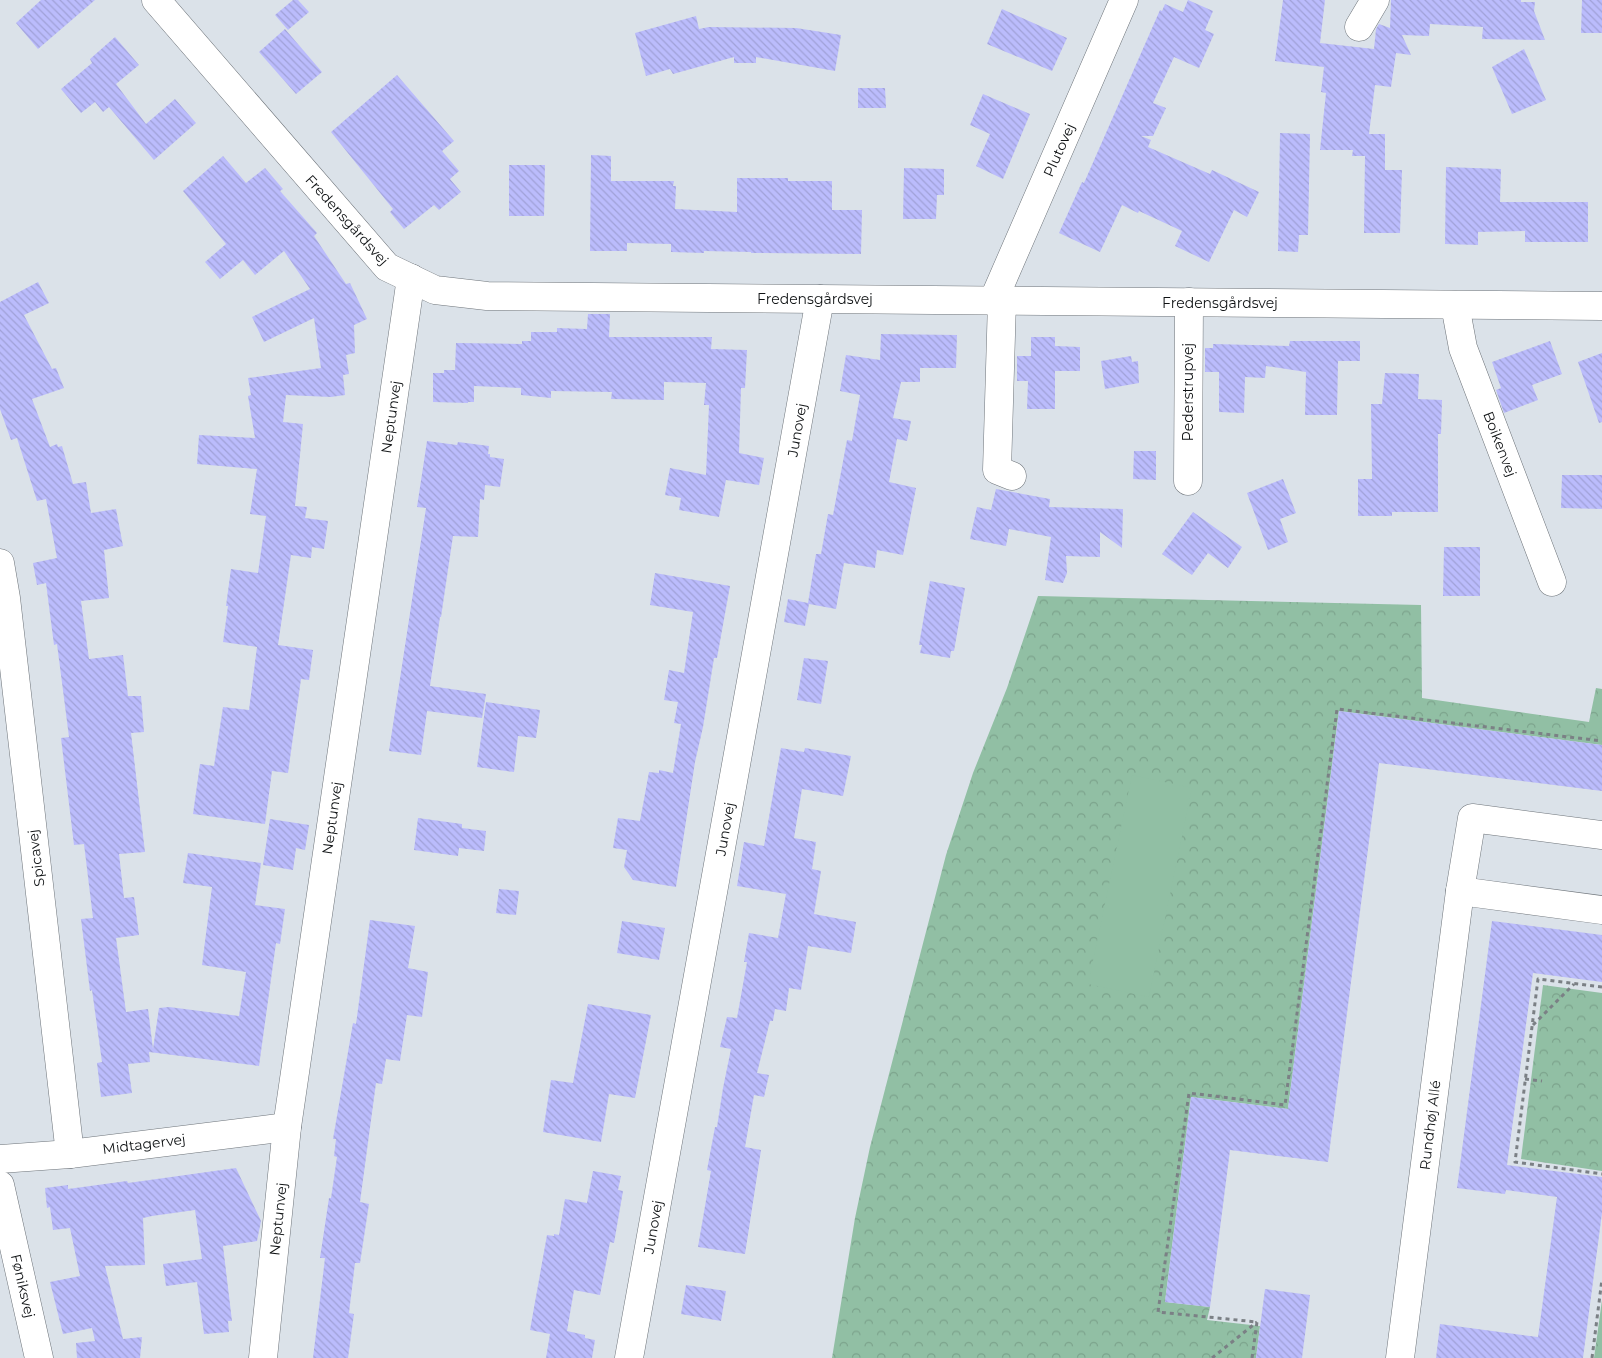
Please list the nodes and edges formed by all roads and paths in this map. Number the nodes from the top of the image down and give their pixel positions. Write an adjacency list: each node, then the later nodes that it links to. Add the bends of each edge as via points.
1 (156, 0): 5 (street, Fredensgårdsvej, via 387,267)
2 (1124, 0): 7 (street, Plutovej)
3 (1375, 0): 4 (street)
4 (1359, 27)
5 (411, 278): 6 (street, Fredensgårdsvej, via 435,290 487,296); 24 (street, Neptunvej)
6 (820, 299): 7 (street, Fredensgårdsvej); 33 (street, Junovej)
7 (997, 301): 8 (street, Fredensgårdsvej); 11 (street, via 997,470)
8 (1189, 302): 9 (street, Fredensgårdsvej); 12 (street, Pederstrupvej)
9 (1455, 305): 10 (street, Fredensgårdsvej); 14 (street, Boikenvej, via 1463,348)
10 (1602, 306)
11 (1012, 476)
12 (1188, 481)
13 (0, 563): 25 (street, Spicavej)
14 (1552, 582)
15 (1602, 741): 30 (path, via 1337,709 1286,1105 1189,1093 1158,1312)
16 (1602, 835): 17 (street, Rundhøj Allé, via 1472,818)
17 (1460, 891): 18 (street); 36 (street, Rundhøj Allé)
18 (1602, 910)
19 (1574, 984): 20 (path); 21 (path); 21 (path, via 1538,979)
20 (1602, 987)
21 (1532, 1026): 22 (path)
22 (1525, 1079): 23 (path); 27 (path, via 1515,1162)
23 (1542, 1081)
24 (287, 1127): 25 (street, Midtagervej); 32 (street, Neptunvej)
25 (70, 1154): 26 (street, Midtagervej)
26 (0, 1159)
27 (1602, 1174)
28 (0, 1186): 31 (street, Føniksvej)
29 (1602, 1279): 37 (path)
30 (1257, 1322): 34 (path); 35 (path)
31 (39, 1358)
32 (263, 1358)
33 (629, 1358)
34 (1212, 1358)
35 (1252, 1358)
36 (1400, 1358)
37 (1592, 1358)

